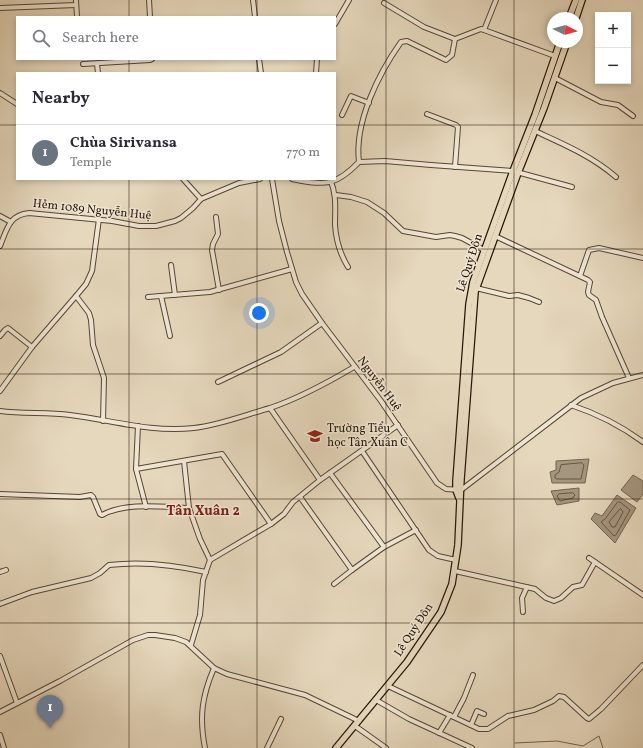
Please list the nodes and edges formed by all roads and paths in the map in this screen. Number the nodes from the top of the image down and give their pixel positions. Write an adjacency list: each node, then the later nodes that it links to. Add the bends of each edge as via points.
1 (149, 0): 12 (street)
2 (253, 0): 13 (street)
3 (349, 0): 14 (street)
4 (496, 0): 15 (street)
5 (576, 0): 10 (main road)
6 (582, 0): 10 (main road)
7 (76, 2): 9 (street); 11 (street)
8 (384, 3): 16 (street, via 424,27)
9 (0, 8)
10 (575, 10)
11 (77, 16)
12 (150, 16)
13 (254, 16)
14 (336, 22)
15 (484, 30): 16 (street); 19 (street)
16 (455, 39): 31 (street, via 451,57 446,60 407,41 401,42)
17 (558, 48): 19 (main road, Lê Quý Đôn)
18 (565, 48): 28 (main road, Lê Quý Đôn)
19 (555, 56): 38 (main road, Lê Quý Đôn)
20 (150, 60): 24 (street)
21 (259, 60): 26 (street)
22 (317, 60): 27 (street)
23 (83, 64): 24 (street)
24 (98, 64): 25 (street)
25 (98, 72)
26 (260, 72)
27 (316, 72)
28 (554, 78): 34 (street, via 601,102 618,105); 35 (main road, Lê Quý Đôn)
29 (0, 93): 30 (street)
30 (16, 103)
31 (369, 103): 33 (street, via 351,96); 36 (street, via 361,129)
32 (427, 114): 37 (street, via 458,127)
33 (342, 115)
34 (633, 116)
35 (535, 131): 38 (main road, Lê Quý Đôn); 39 (street, via 578,151 604,166)
36 (359, 162): 37 (street, via 385,161); 40 (street, via 349,172)
37 (455, 167): 38 (street)
38 (515, 172): 46 (street); 53 (main road, Lê Quý Đôn); 55 (main road, Lê Quý Đôn)
39 (616, 177)
40 (336, 178)
41 (184, 180): 48 (street)
42 (255, 180): 48 (street, Hẻm 1089 Nguyễn Huệ, via 239,183)
43 (272, 180): 59 (street, Nguyễn Huệ)
44 (297, 180): 45 (street, via 319,184)
45 (331, 180): 47 (street)
46 (572, 187)
47 (336, 195): 55 (street, via 367,202 384,213 403,231 436,237 455,236); 58 (street, via 336,237)
48 (201, 199): 51 (street, Hẻm 1089 Nguyễn Huệ, via 181,218 156,226 139,226)
49 (0, 216): 52 (street)
50 (216, 217): 62 (street, via 218,234 212,250)
51 (99, 219): 52 (street, Hẻm 1089 Nguyễn Huệ, via 29,213 20,214); 64 (street, via 92,271)
52 (11, 222): 54 (street)
53 (496, 236): 60 (street); 61 (main road, Lê Quý Đôn)
54 (0, 246)
55 (484, 250): 72 (main road, Lê Quý Đôn, via 471,290)
56 (643, 258): 60 (street, via 595,248 589,250)
57 (171, 264): 63 (street)
58 (348, 267)
59 (292, 269): 62 (street); 68 (street, Nguyễn Huệ, via 302,294)
60 (580, 276): 75 (street, via 590,282 589,295 596,300)
61 (476, 288): 67 (street, via 509,296 518,295); 72 (main road, Lê Quý Đôn)
62 (219, 290): 63 (street)
63 (175, 295): 65 (street)
64 (76, 296): 71 (street); 81 (street, via 89,313 93,345 102,370)
65 (161, 296): 66 (street); 70 (street)
66 (148, 297)
67 (539, 302)
68 (322, 323): 73 (street, Nguyễn Huệ); 76 (street, via 281,352)
69 (0, 336): 71 (street, via 8,328)
70 (170, 336)
71 (32, 347): 77 (street)
72 (468, 354): 90 (main road, Lê Quý Đôn)
73 (354, 367): 79 (street, via 311,392); 83 (street, Nguyễn Huệ)
74 (643, 375): 75 (street)
75 (629, 378): 78 (street, via 581,398)
76 (218, 382)
77 (0, 391)
78 (571, 405): 84 (street, via 622,427); 90 (street)
79 (270, 408): 82 (street, via 194,428); 89 (street)
80 (0, 411): 81 (street, via 71,415)
81 (103, 421): 82 (street)
82 (138, 426): 87 (street)
83 (398, 426): 85 (street); 90 (street, Nguyễn Huệ, via 437,483 443,488)
84 (643, 442)
85 (362, 450): 88 (street); 96 (street)
86 (184, 461): 87 (street); 94 (street); 95 (street, via 222,454)
87 (136, 469): 93 (street)
88 (330, 473): 89 (street); 97 (street)
89 (320, 480): 92 (street)
90 (458, 490): 100 (main road, Lê Quý Đôn, via 461,502)
91 (0, 494): 93 (street, via 80,497 91,495 101,515 116,509)
92 (300, 496): 95 (street); 103 (street)
93 (146, 507): 94 (street)
94 (189, 508): 99 (street)
95 (271, 524): 99 (street)
96 (416, 530): 97 (street); 100 (street, via 429,550 438,556)
97 (384, 548): 103 (street)
98 (589, 558): 101 (street)
99 (210, 560): 106 (street)
100 (456, 560): 104 (main road, Lê Quý Đôn)
101 (595, 562): 108 (street, via 582,585 573,587 557,600 550,600 535,589); 109 (street)
102 (6, 570): 105 (street)
103 (352, 570): 107 (street)
104 (455, 571): 108 (street); 117 (main road, Lê Quý Đôn, via 441,612)
105 (0, 572)
106 (206, 572): 110 (street, via 163,566 109,565 91,578 32,592); 112 (street, via 200,615)
107 (334, 584)
108 (527, 587): 111 (street, via 522,601)
109 (643, 595)
110 (0, 604)
111 (523, 612)
112 (191, 645): 115 (street); 119 (street, via 166,636 140,637)
113 (0, 656): 119 (street)
114 (643, 665): 125 (street, via 589,718 564,697 559,696 534,710 508,716 488,729 479,729)
115 (214, 668): 124 (street, via 239,679 305,695); 131 (street, via 206,687 202,708)
116 (473, 675): 122 (street, via 464,698)
117 (388, 686): 118 (main road, Lê Quý Đôn); 122 (street)
118 (376, 700): 124 (main road, Lê Quý Đôn); 127 (street)
119 (18, 703): 120 (street)
120 (0, 712)
121 (484, 714): 125 (street, via 478,711)
122 (452, 716): 125 (street); 127 (street)
123 (281, 720): 132 (street)
124 (359, 721): 126 (main road, Lê Quý Đôn)
125 (471, 725)
126 (355, 726): 133 (main road, Lê Quý Đôn); 134 (street)
127 (439, 733): 129 (street)
128 (0, 735): 130 (street)
129 (459, 743): 135 (street); 136 (street)
130 (4, 748)
131 (205, 748)
132 (267, 748)
133 (336, 748)
134 (386, 748)
135 (457, 748)
136 (472, 748)

